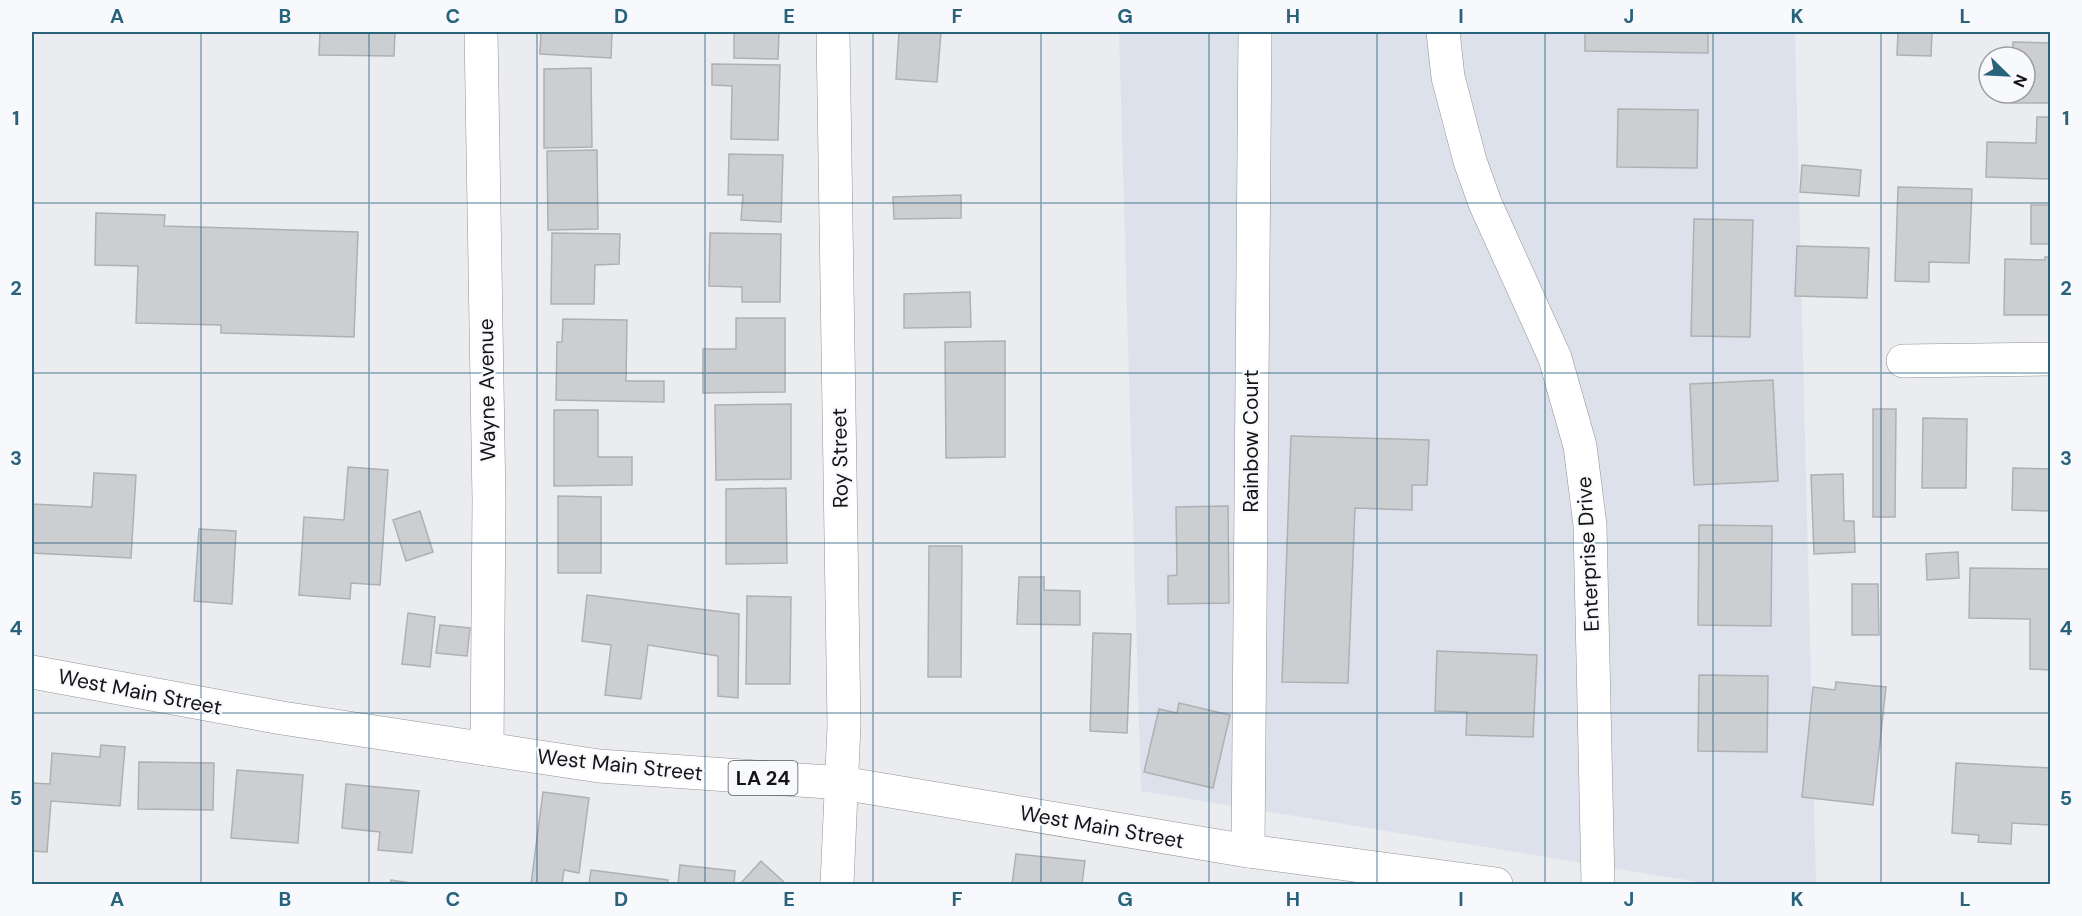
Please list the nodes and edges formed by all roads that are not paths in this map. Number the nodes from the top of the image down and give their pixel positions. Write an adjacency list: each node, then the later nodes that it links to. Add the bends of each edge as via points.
1 (482, 32): 8 (street, Wayne Avenue, via 489,501)
2 (833, 32): 9 (street, Roy Street)
3 (1255, 32): 10 (street, Rainbow Court)
4 (1443, 32): 13 (street, Enterprise Drive, via 1448,77 1470,161 1555,358 1580,447 1590,525)
5 (2050, 359): 6 (street)
6 (1903, 361)
7 (32, 672): 8 (street, West Main Street / LA 24, via 282,718)
8 (488, 749): 9 (street, West Main Street / LA 24, via 599,766)
9 (842, 783): 10 (street, West Main Street / LA 24); 11 (street, Roy Street)
10 (1248, 851): 12 (street, West Main Street / LA 24)
11 (837, 885)
12 (1496, 885)
13 (1598, 885)

